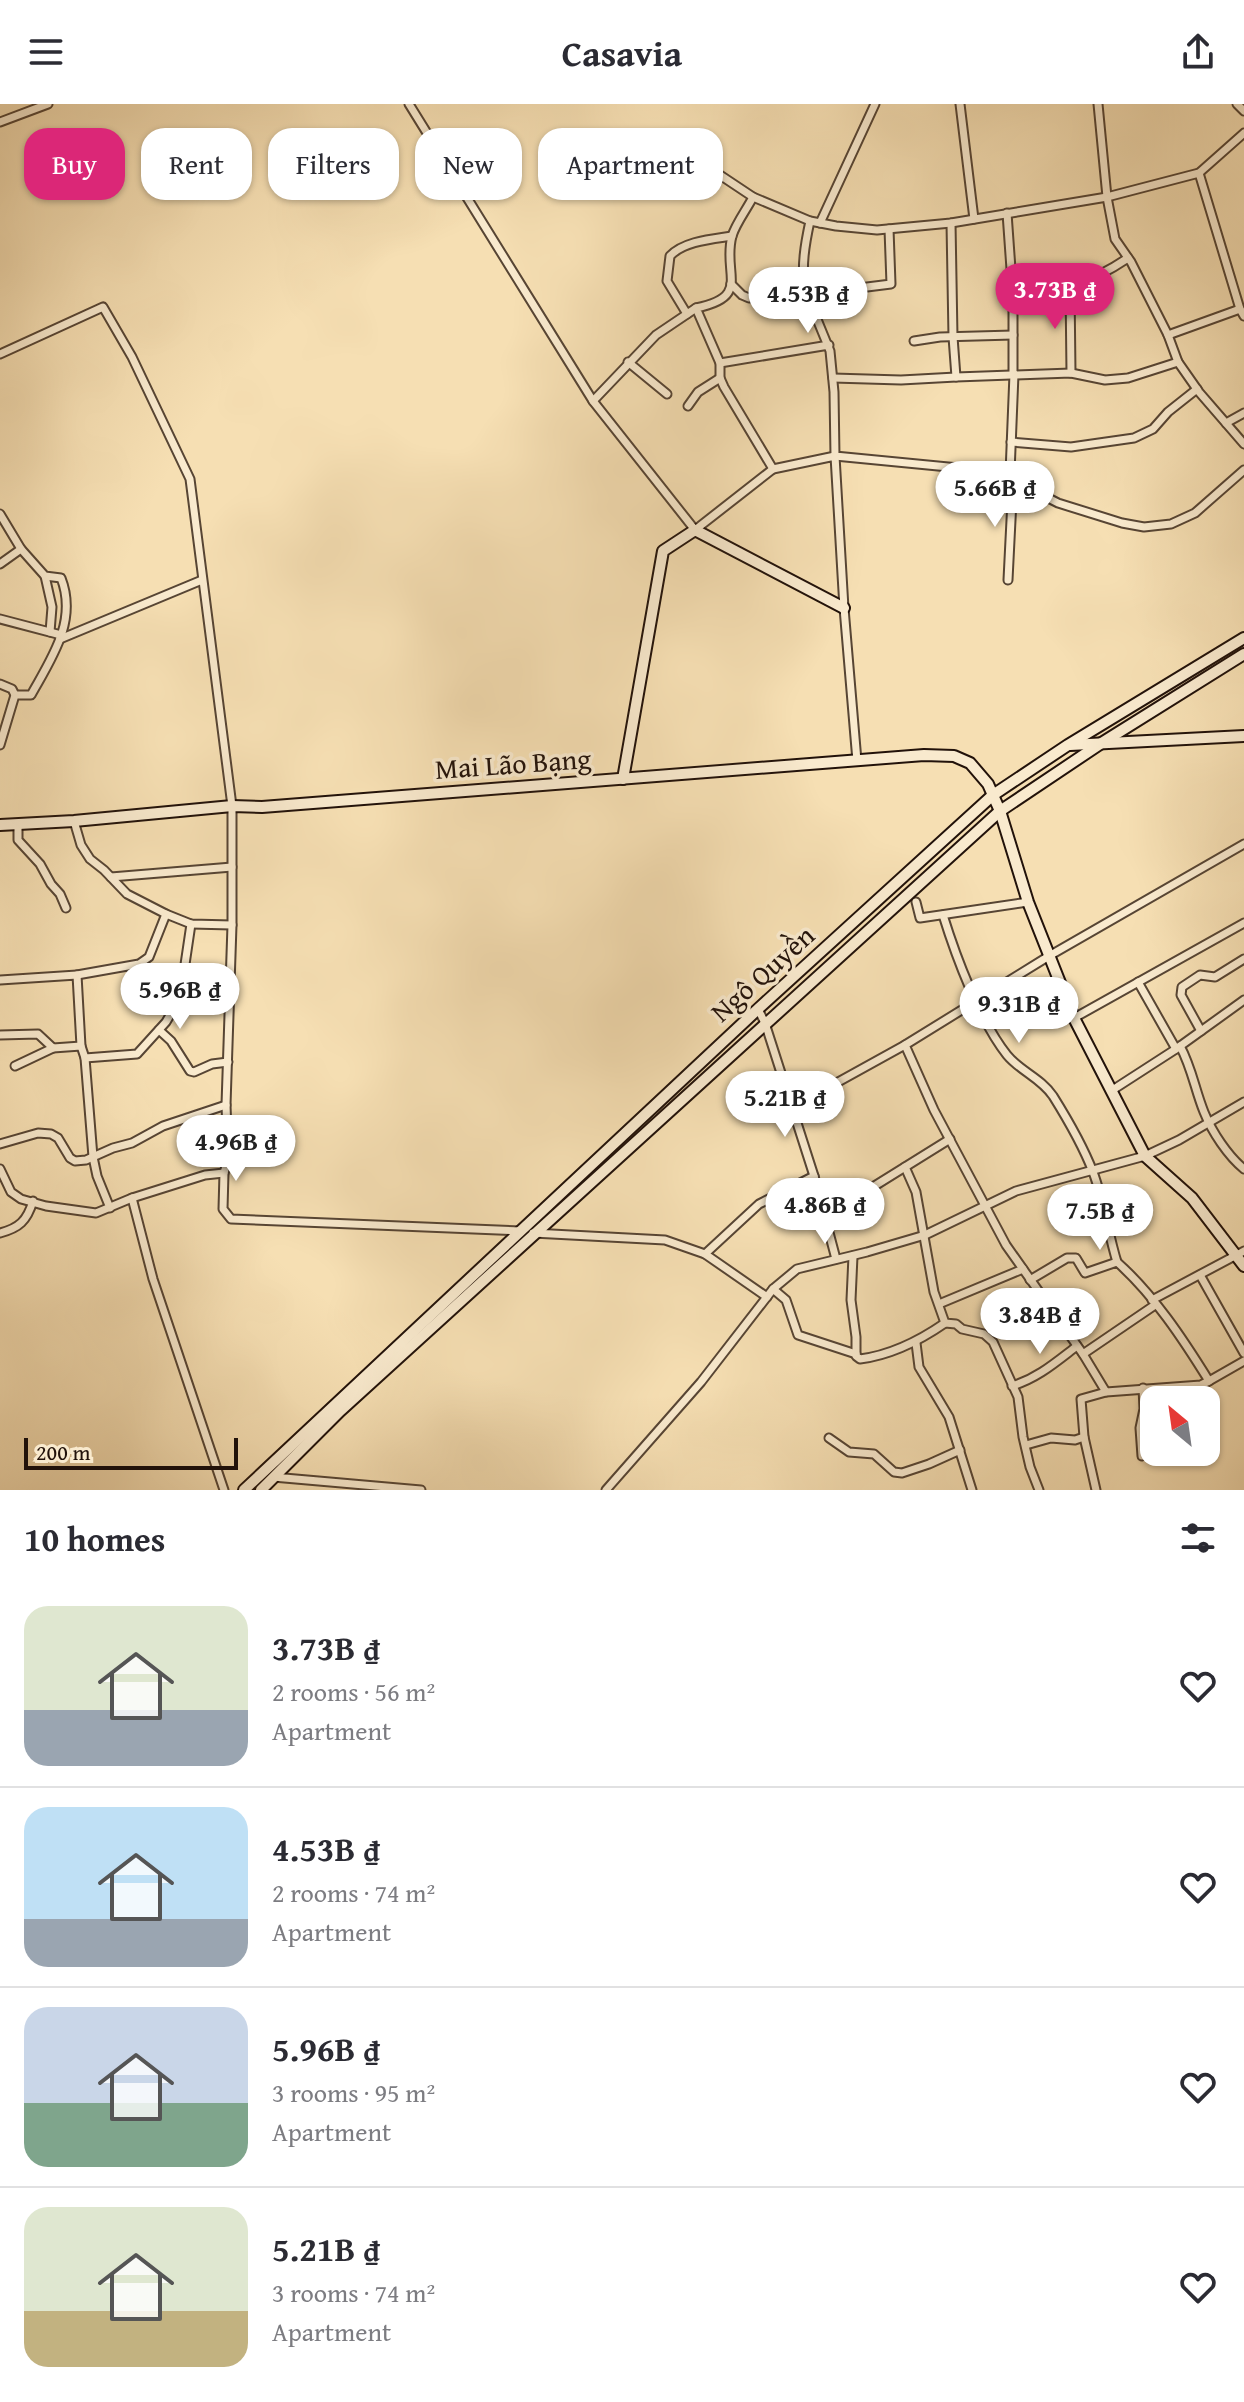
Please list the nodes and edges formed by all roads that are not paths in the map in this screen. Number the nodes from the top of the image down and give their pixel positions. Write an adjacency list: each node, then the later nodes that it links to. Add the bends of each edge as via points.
1 (48, 104): 8 (street)
2 (409, 104): 46 (street)
3 (875, 104): 17 (street)
4 (960, 104): 15 (street)
5 (1098, 104): 13 (street)
6 (1237, 104): 7 (street)
7 (1244, 111)
8 (0, 122)
9 (1244, 133): 10 (street)
10 (1199, 173): 13 (street); 28 (street)
11 (723, 177): 12 (street)
12 (753, 197): 16 (street); 20 (street)
13 (1107, 197): 14 (street); 21 (street, via 1115,239)
14 (1007, 213): 15 (street); 26 (street)
15 (974, 219): 18 (street)
16 (810, 221): 17 (street); 25 (street)
17 (820, 223): 19 (street)
18 (951, 223): 19 (street); 32 (street)
19 (889, 229): 24 (street, via 891,284)
20 (732, 236): 22 (street); 29 (street, via 702,241 670,256 667,281)
21 (1128, 258): 23 (street); 31 (street)
22 (731, 284): 25 (street, via 749,298); 27 (street, via 717,303)
23 (1070, 288): 26 (street); 39 (street)
24 (851, 289)
25 (805, 290): 34 (street)
26 (1013, 297): 30 (street)
27 (696, 308): 29 (street); 38 (street)
28 (1242, 312): 31 (street)
29 (687, 314): 36 (street)
30 (1013, 335): 32 (street); 40 (street)
31 (1168, 335): 37 (street)
32 (953, 337): 33 (street); 41 (street)
33 (914, 341)
34 (829, 345): 38 (street); 43 (street)
35 (0, 354): 61 (street, via 103,307 190,479)
36 (628, 362): 45 (street); 46 (street)
37 (1178, 362): 39 (street, via 1128,378 1105,380); 44 (street)
38 (720, 363): 42 (street)
39 (1071, 373): 40 (street)
40 (1014, 374): 41 (street); 50 (street)
41 (956, 377): 43 (street)
42 (720, 378): 47 (street); 53 (street)
43 (833, 378): 52 (street)
44 (1197, 389): 49 (street); 50 (street, via 1153,429 1134,438 1071,447)
45 (667, 394)
46 (593, 401): 57 (street)
47 (688, 406)
48 (1244, 413): 49 (street)
49 (1226, 423): 51 (street)
50 (1011, 442): 55 (street)
51 (1244, 444)
52 (835, 456): 53 (street); 55 (street); 63 (street)
53 (773, 469): 57 (street)
54 (1244, 470): 55 (street, via 1195,513 1171,524 1144,527 1058,503)
55 (1011, 477): 62 (street)
56 (0, 514): 58 (street)
57 (695, 530): 63 (main road); 76 (main road, via 663,551)
58 (21, 549): 59 (street); 60 (street)
59 (0, 564)
60 (45, 576): 65 (street, via 52,607); 66 (street, via 61,578 63,584 68,609)
61 (202, 580): 66 (street); 78 (street)
62 (1008, 580)
63 (844, 608): 75 (street)
64 (0, 619): 65 (street)
65 (50, 632): 66 (street)
66 (61, 637): 70 (street, via 31,695)
67 (1244, 638): 74 (main road, Ngô Quyền)
68 (1244, 654): 73 (main road, Ngô Quyền)
69 (0, 684): 70 (street)
70 (15, 695): 72 (street)
71 (1244, 736): 73 (main road)
72 (1, 741)
73 (1100, 744): 74 (main road); 79 (main road, Ngô Quyền)
74 (1068, 745): 77 (main road, Ngô Quyền)
75 (857, 761): 76 (main road, Mai Lão Bạng); 77 (main road, Mai Lão Bạng, via 954,756 979,772)
76 (623, 779): 78 (main road, Mai Lão Bạng)
77 (993, 795): 79 (main road, Mai Lão Bạng); 102 (main road, Ngô Quyền)
78 (232, 806): 80 (main road, Mai Lão Bạng); 85 (street)
79 (1000, 811): 88 (main road, Mai Lão Bạng); 104 (main road, Ngô Quyền)
80 (74, 821): 81 (main road, Mai Lão Bạng); 86 (street, via 83,850)
81 (18, 824): 82 (main road, Mai Lão Bạng); 89 (street, via 18,840 40,864)
82 (0, 825)
83 (1241, 846): 84 (street); 95 (street)
84 (1244, 858)
85 (232, 867): 86 (street); 94 (street)
86 (111, 877): 90 (street, via 127,894)
87 (916, 902): 91 (street, via 920,918)
88 (1028, 902): 91 (street); 95 (main road, Mai Lão Bạng)
89 (66, 908)
90 (166, 914): 93 (street); 97 (street, via 149,957 139,964)
91 (943, 915): 101 (street)
92 (1244, 923): 99 (street)
93 (191, 924): 94 (street); 105 (street, via 180,998)
94 (232, 925): 113 (street)
95 (1049, 956): 101 (street); 103 (main road, Mai Lão Bạng)
96 (1244, 959): 106 (street, via 1215,977 1200,975 1182,987 1181,995)
97 (77, 975): 98 (street); 109 (street)
98 (0, 980)
99 (1138, 982): 103 (street); 111 (street)
100 (1244, 1000): 106 (street)
101 (977, 1001): 108 (street); 126 (street, via 1010,1058 1050,1092)
102 (758, 1009): 104 (street); 135 (main road, Ngô Quyền)
103 (1074, 1018): 115 (main road, Mai Lão Bạng)
104 (765, 1023): 118 (street); 137 (main road, Ngô Quyền)
105 (159, 1030): 112 (street, via 137,1054); 113 (street, via 190,1071)
106 (1201, 1031): 111 (street)
107 (0, 1035): 110 (street, via 38,1034)
108 (905, 1045): 118 (street); 120 (street)
109 (81, 1046): 110 (street); 112 (street)
110 (53, 1048): 114 (street)
111 (1178, 1048): 115 (street); 119 (street)
112 (85, 1058): 123 (street)
113 (228, 1062): 117 (street)
114 (15, 1066)
115 (1111, 1091): 122 (main road, Mai Lão Bạng)
116 (1244, 1102): 119 (street)
117 (226, 1105): 123 (street); 128 (street)
118 (791, 1108): 129 (street)
119 (1209, 1123): 122 (street); 127 (street)
120 (950, 1139): 124 (street); 132 (street)
121 (0, 1144): 123 (street, via 51,1134 75,1161)
122 (1145, 1156): 126 (street); 139 (main road, via 1192,1198)
123 (93, 1157): 133 (street)
124 (905, 1167): 134 (street, via 850,1200); 138 (street)
125 (0, 1169): 131 (street, via 11,1192)
126 (1092, 1169): 132 (street, via 1016,1191); 143 (street)
127 (1244, 1169)
128 (224, 1173): 130 (street); 135 (street, via 223,1209 231,1219)
129 (814, 1176): 134 (street); 140 (street, via 759,1204)
130 (132, 1198): 133 (street); 169 (street, via 153,1279)
131 (33, 1201): 133 (street, via 96,1213); 136 (street, via 21,1225)
132 (987, 1206): 138 (street); 145 (street)
133 (110, 1208)
134 (823, 1209): 142 (street)
135 (519, 1231): 137 (street); 170 (main road, Ngô Quyền)
136 (0, 1233)
137 (535, 1233): 140 (street, via 665,1240); 168 (main road, Ngô Quyền)
138 (925, 1235): 141 (street); 151 (street)
139 (1240, 1253): 144 (main road); 146 (street)
140 (705, 1254): 149 (street)
141 (853, 1256): 142 (street); 156 (street)
142 (836, 1259): 148 (street, via 797,1269)
143 (1117, 1262): 147 (street, via 1085,1273 1076,1258 1067,1258); 150 (street)
144 (1244, 1266)
145 (1023, 1269): 147 (street); 151 (street)
146 (1200, 1275): 150 (street); 155 (street)
147 (1030, 1280): 154 (street)
148 (773, 1289): 149 (street); 156 (street, via 786,1300 798,1335)
149 (767, 1297): 173 (street)
150 (1154, 1302): 157 (street); 159 (street)
151 (939, 1304): 152 (street)
152 (945, 1323): 153 (street); 160 (street, via 984,1334 993,1342)
153 (916, 1343): 156 (street, via 878,1357 860,1359); 167 (street, via 919,1367 949,1417)
154 (1077, 1346): 157 (street); 160 (street, via 1047,1370)
155 (1244, 1353)
156 (856, 1354)
157 (1083, 1354): 163 (street)
158 (1244, 1361): 159 (street)
159 (1209, 1381): 161 (street)
160 (1012, 1386): 166 (street)
161 (1182, 1386)
162 (1140, 1388): 163 (street)
163 (1106, 1392): 164 (street, via 1081,1399)
164 (1084, 1437): 166 (street); 176 (street)
165 (829, 1438): 167 (street, via 849,1452 874,1454 902,1473)
166 (1026, 1445): 175 (street)
167 (960, 1450): 174 (street)
168 (273, 1477): 171 (main road, Ngô Quyền); 172 (street)
169 (224, 1490)
170 (244, 1490)
171 (261, 1490)
172 (421, 1490)
173 (606, 1490)
174 (972, 1490)
175 (1039, 1490)
176 (1096, 1490)

